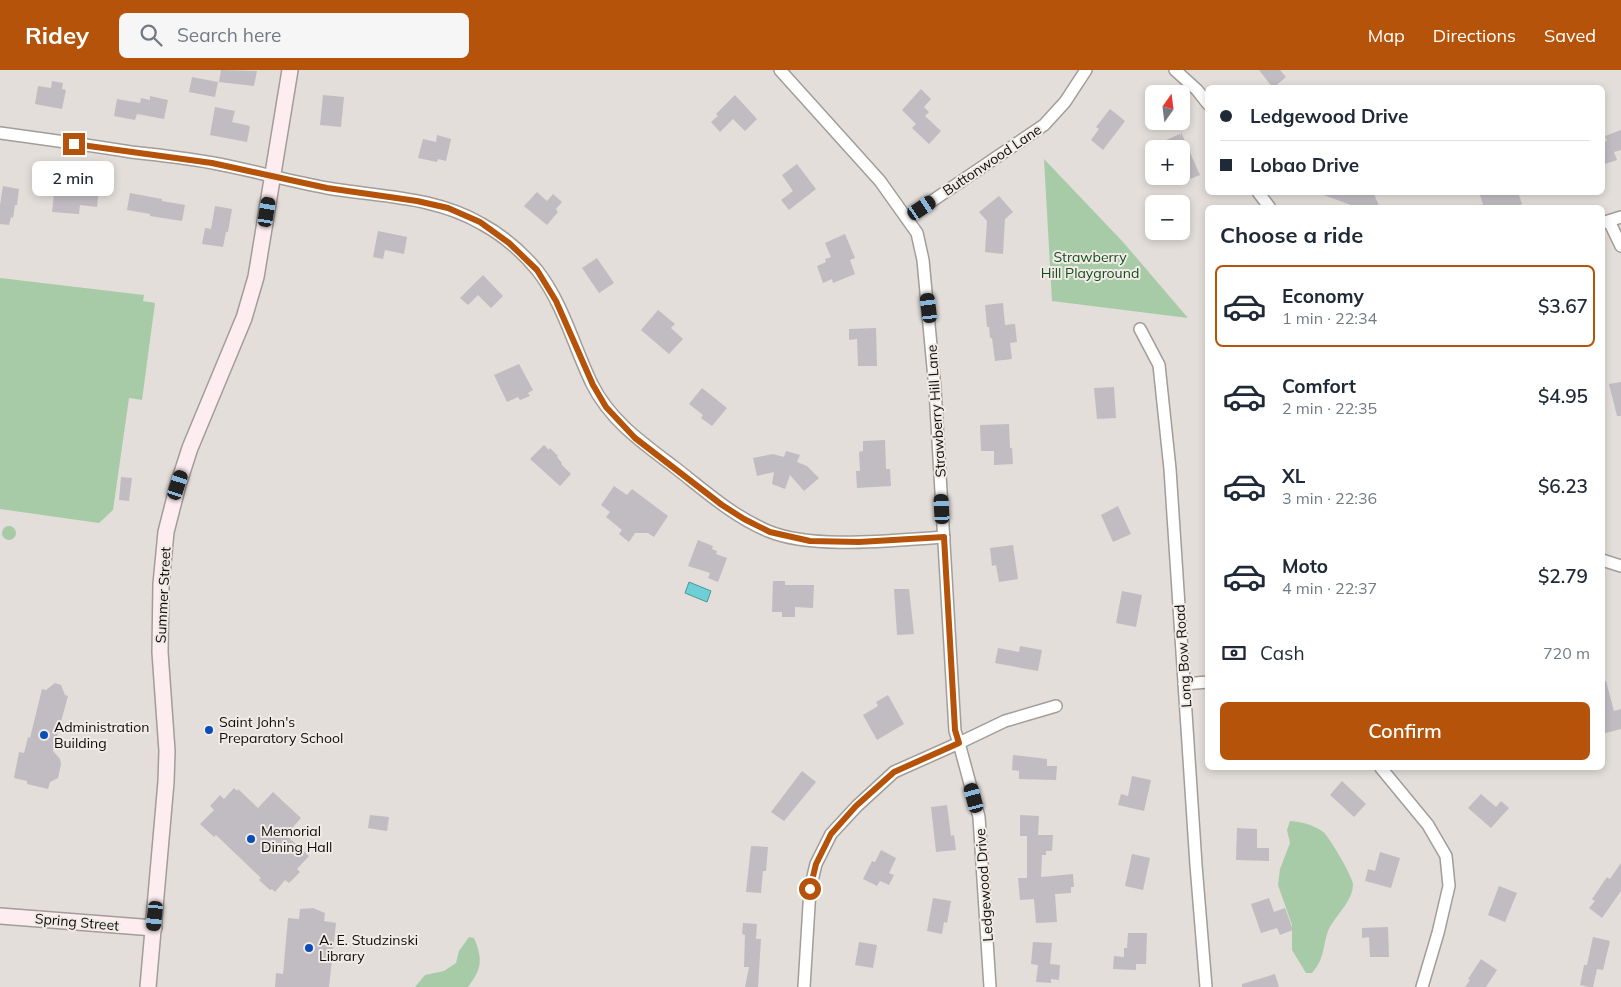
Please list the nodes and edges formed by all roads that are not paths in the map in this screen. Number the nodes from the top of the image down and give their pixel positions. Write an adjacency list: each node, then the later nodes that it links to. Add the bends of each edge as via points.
1 (290, 70): 7 (street, Summer Street)
2 (780, 70): 9 (street, Strawberry Hill Lane, via 880,182)
3 (1086, 70): 9 (street, Buttonwood Lane, via 1065,102 1044,125)
4 (1174, 70): 5 (street)
5 (1205, 100)
6 (0, 133): 7 (street, via 212,163)
7 (273, 176): 13 (street, via 448,208 480,222 499,235 537,270 556,301 606,407 635,438 744,519 770,532 810,541); 22 (street, Summer Street, via 256,277 244,318 190,448 166,532 160,643 167,751)
8 (1621, 217): 10 (street)
9 (907, 218): 13 (street, Strawberry Hill Lane, via 917,233 923,260)
10 (1606, 222): 11 (street)
11 (1621, 246)
12 (1140, 329): 17 (street, Long Bow Road, via 1159,365 1170,469)
13 (944, 537): 19 (street, Strawberry Hill Lane, via 955,730)
14 (1605, 561): 15 (street)
15 (1621, 566)
16 (1205, 682): 17 (street)
17 (1184, 684): 26 (street, Long Bow Road)
18 (1056, 706): 19 (street, via 1005,721)
19 (959, 743): 24 (street, via 894,772 831,834 816,864 810,889); 25 (street, Ledgewood Drive, via 979,817)
20 (1383, 770): 27 (street, via 1428,825 1446,856 1449,886)
21 (0, 916): 22 (street, Spring Street)
22 (154, 928): 23 (street, Summer Street)
23 (148, 987)
24 (804, 987)
25 (990, 987)
26 (1206, 987)
27 (1422, 987)

